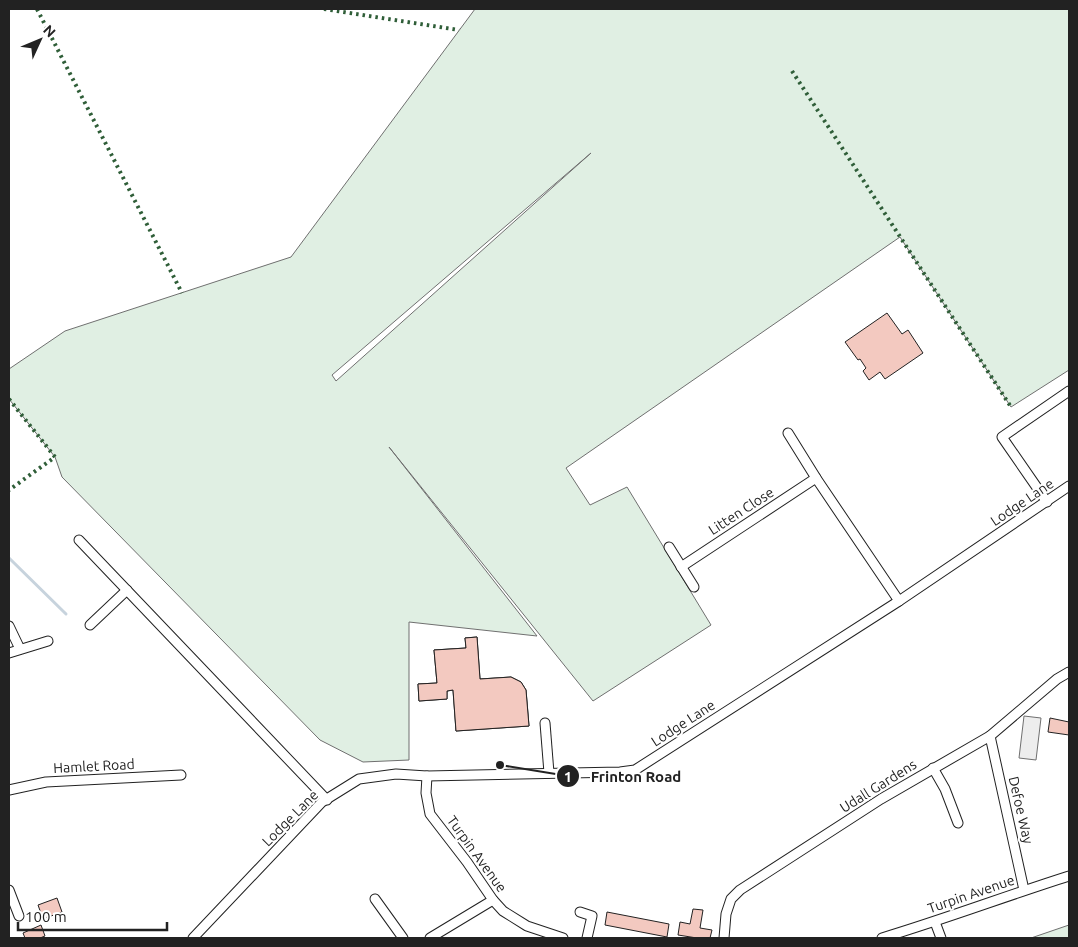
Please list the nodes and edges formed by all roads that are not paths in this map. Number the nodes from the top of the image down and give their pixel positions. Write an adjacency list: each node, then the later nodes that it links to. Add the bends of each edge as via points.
1 (1069, 391): 5 (street, via 1002,437)
2 (788, 433): 3 (street)
3 (816, 478): 8 (street, Litten Close); 11 (street)
4 (1069, 486): 5 (street, Lodge Lane)
5 (1046, 502): 11 (street, Lodge Lane)
6 (79, 540): 10 (street)
7 (669, 547): 8 (street)
8 (681, 567): 9 (street)
9 (694, 586)
10 (127, 590): 12 (street); 25 (street)
11 (899, 601): 21 (street, Lodge Lane, via 635,770)
12 (90, 624)
13 (9, 626): 15 (street)
14 (48, 640): 15 (street)
15 (20, 649): 16 (street)
16 (9, 653)
17 (1069, 672): 19 (street, Udall Gardens)
18 (545, 723): 21 (street)
19 (990, 736): 20 (street, Udall Gardens); 29 (street, Defoe Way)
20 (933, 768): 26 (street); 40 (street, Udall Gardens, via 740,890 731,899 726,914)
21 (549, 773): 23 (street, Lodge Lane)
22 (181, 775): 24 (street, Hamlet Road, via 46,782)
23 (427, 776): 25 (street, Lodge Lane, via 396,774 359,779); 31 (street, Turpin Avenue, via 430,814)
24 (9, 790)
25 (327, 800): 35 (street, Lodge Lane)
26 (958, 823)
27 (1069, 876): 29 (street, Turpin Avenue)
28 (9, 890): 33 (street)
29 (1024, 890): 34 (street, Turpin Avenue)
30 (375, 899): 36 (street)
31 (493, 900): 37 (street); 38 (street, Turpin Avenue, via 503,911 527,926)
32 (580, 912): 39 (street, via 592,916)
33 (19, 916)
34 (935, 922): 41 (street, Turpin Avenue); 42 (street)
35 (193, 938)
36 (402, 938)
37 (430, 938)
38 (563, 938)
39 (587, 938)
40 (724, 938)
41 (882, 938)
42 (941, 938)

